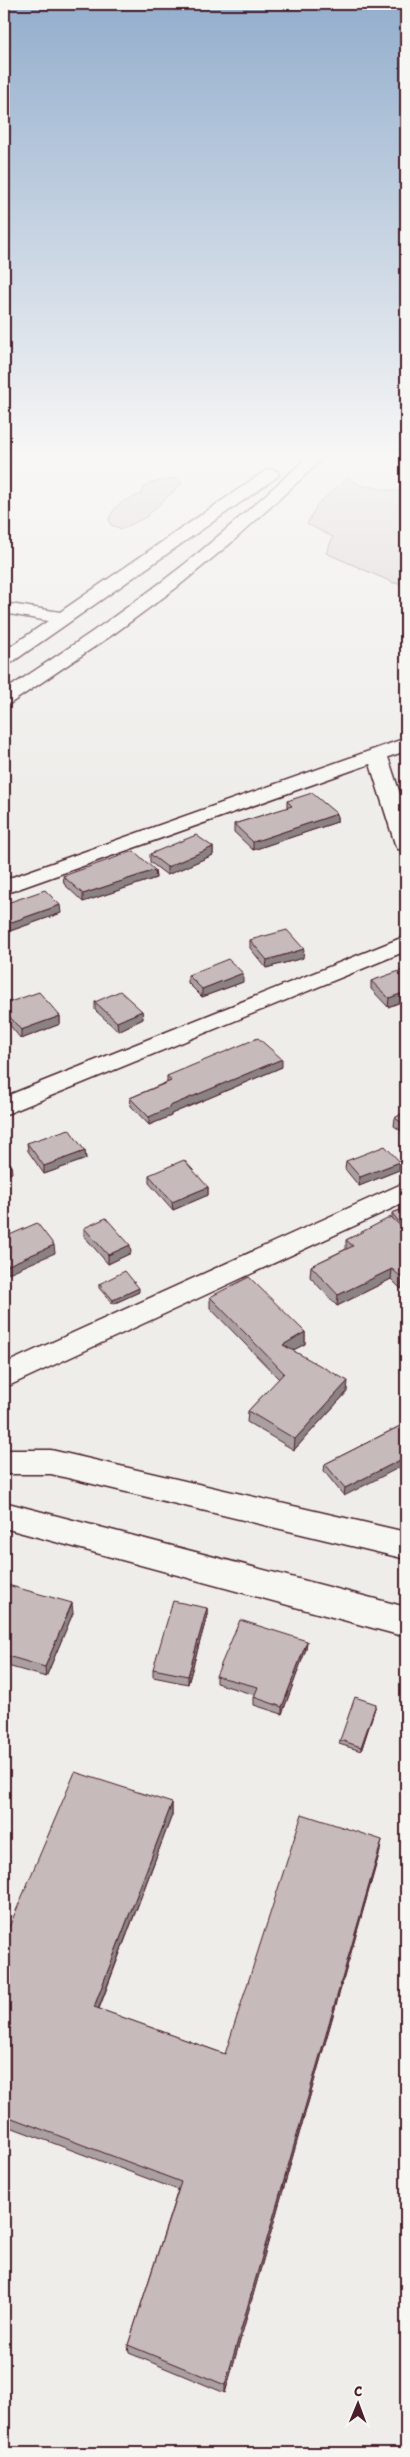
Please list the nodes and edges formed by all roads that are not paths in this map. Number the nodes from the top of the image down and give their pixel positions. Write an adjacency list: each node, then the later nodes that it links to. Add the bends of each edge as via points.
1 (130, 572): 6 (street)
2 (158, 572): 4 (street)
3 (186, 572): 10 (street, via 111,629)
4 (138, 588)
5 (4, 608): 6 (street)
6 (65, 618): 8 (street)
7 (51, 647): 9 (street)
8 (4, 660)
9 (4, 678)
10 (4, 699)
11 (406, 744): 12 (street)
12 (377, 754): 13 (street); 14 (street)
13 (406, 844)
14 (4, 887)
15 (406, 943): 16 (street)
16 (4, 1106)
17 (406, 1191): 18 (street)
18 (4, 1378)
19 (4, 1462): 21 (street, via 51,1462)
20 (4, 1515): 22 (street)
21 (406, 1546)
22 (406, 1622)

